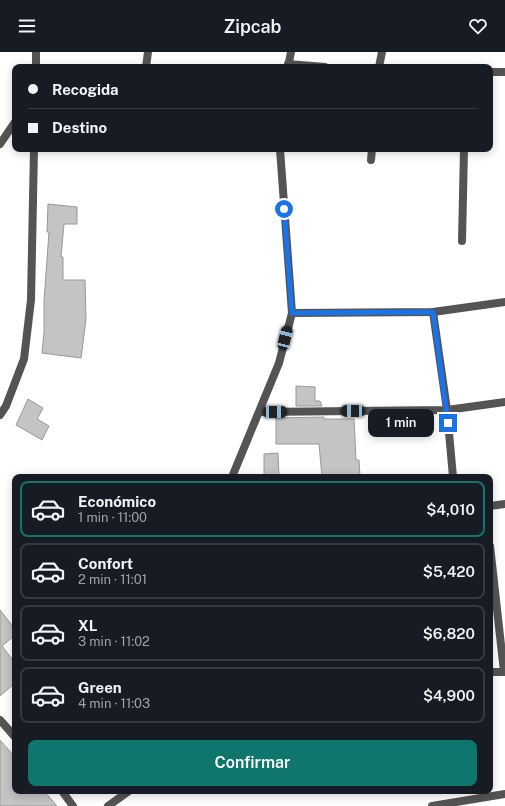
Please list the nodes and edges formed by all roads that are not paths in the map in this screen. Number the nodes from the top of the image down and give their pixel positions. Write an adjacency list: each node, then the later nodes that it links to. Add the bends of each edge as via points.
1 (36, 52): 5 (street)
2 (148, 52): 6 (street)
3 (291, 52): 7 (street)
4 (382, 52): 8 (street)
5 (36, 64)
6 (146, 64)
7 (288, 64)
8 (380, 64)
9 (493, 72): 10 (street)
10 (505, 72)
11 (12, 126): 12 (street)
12 (0, 144)
13 (34, 152): 24 (street, via 31,300 24,359)
14 (280, 152): 21 (street)
15 (372, 152): 17 (street)
16 (464, 152): 18 (street)
17 (371, 160)
18 (462, 241)
19 (505, 302): 20 (street)
20 (433, 312): 21 (street); 25 (street)
21 (292, 313): 26 (street, via 279,363)
22 (0, 398): 24 (street)
23 (505, 402): 25 (street)
24 (6, 406): 27 (street)
25 (447, 410): 26 (street); 29 (street)
26 (260, 412): 28 (street)
27 (0, 415)
28 (233, 474)
29 (453, 474)
30 (505, 504): 31 (street)
31 (493, 506)
32 (493, 573): 34 (street)
33 (493, 672): 34 (street)
34 (504, 672)
35 (0, 720): 36 (street)
36 (12, 734)
37 (64, 794): 40 (street)
38 (125, 794): 41 (street)
39 (505, 794): 42 (street)
40 (73, 806)
41 (108, 806)
42 (432, 806)

